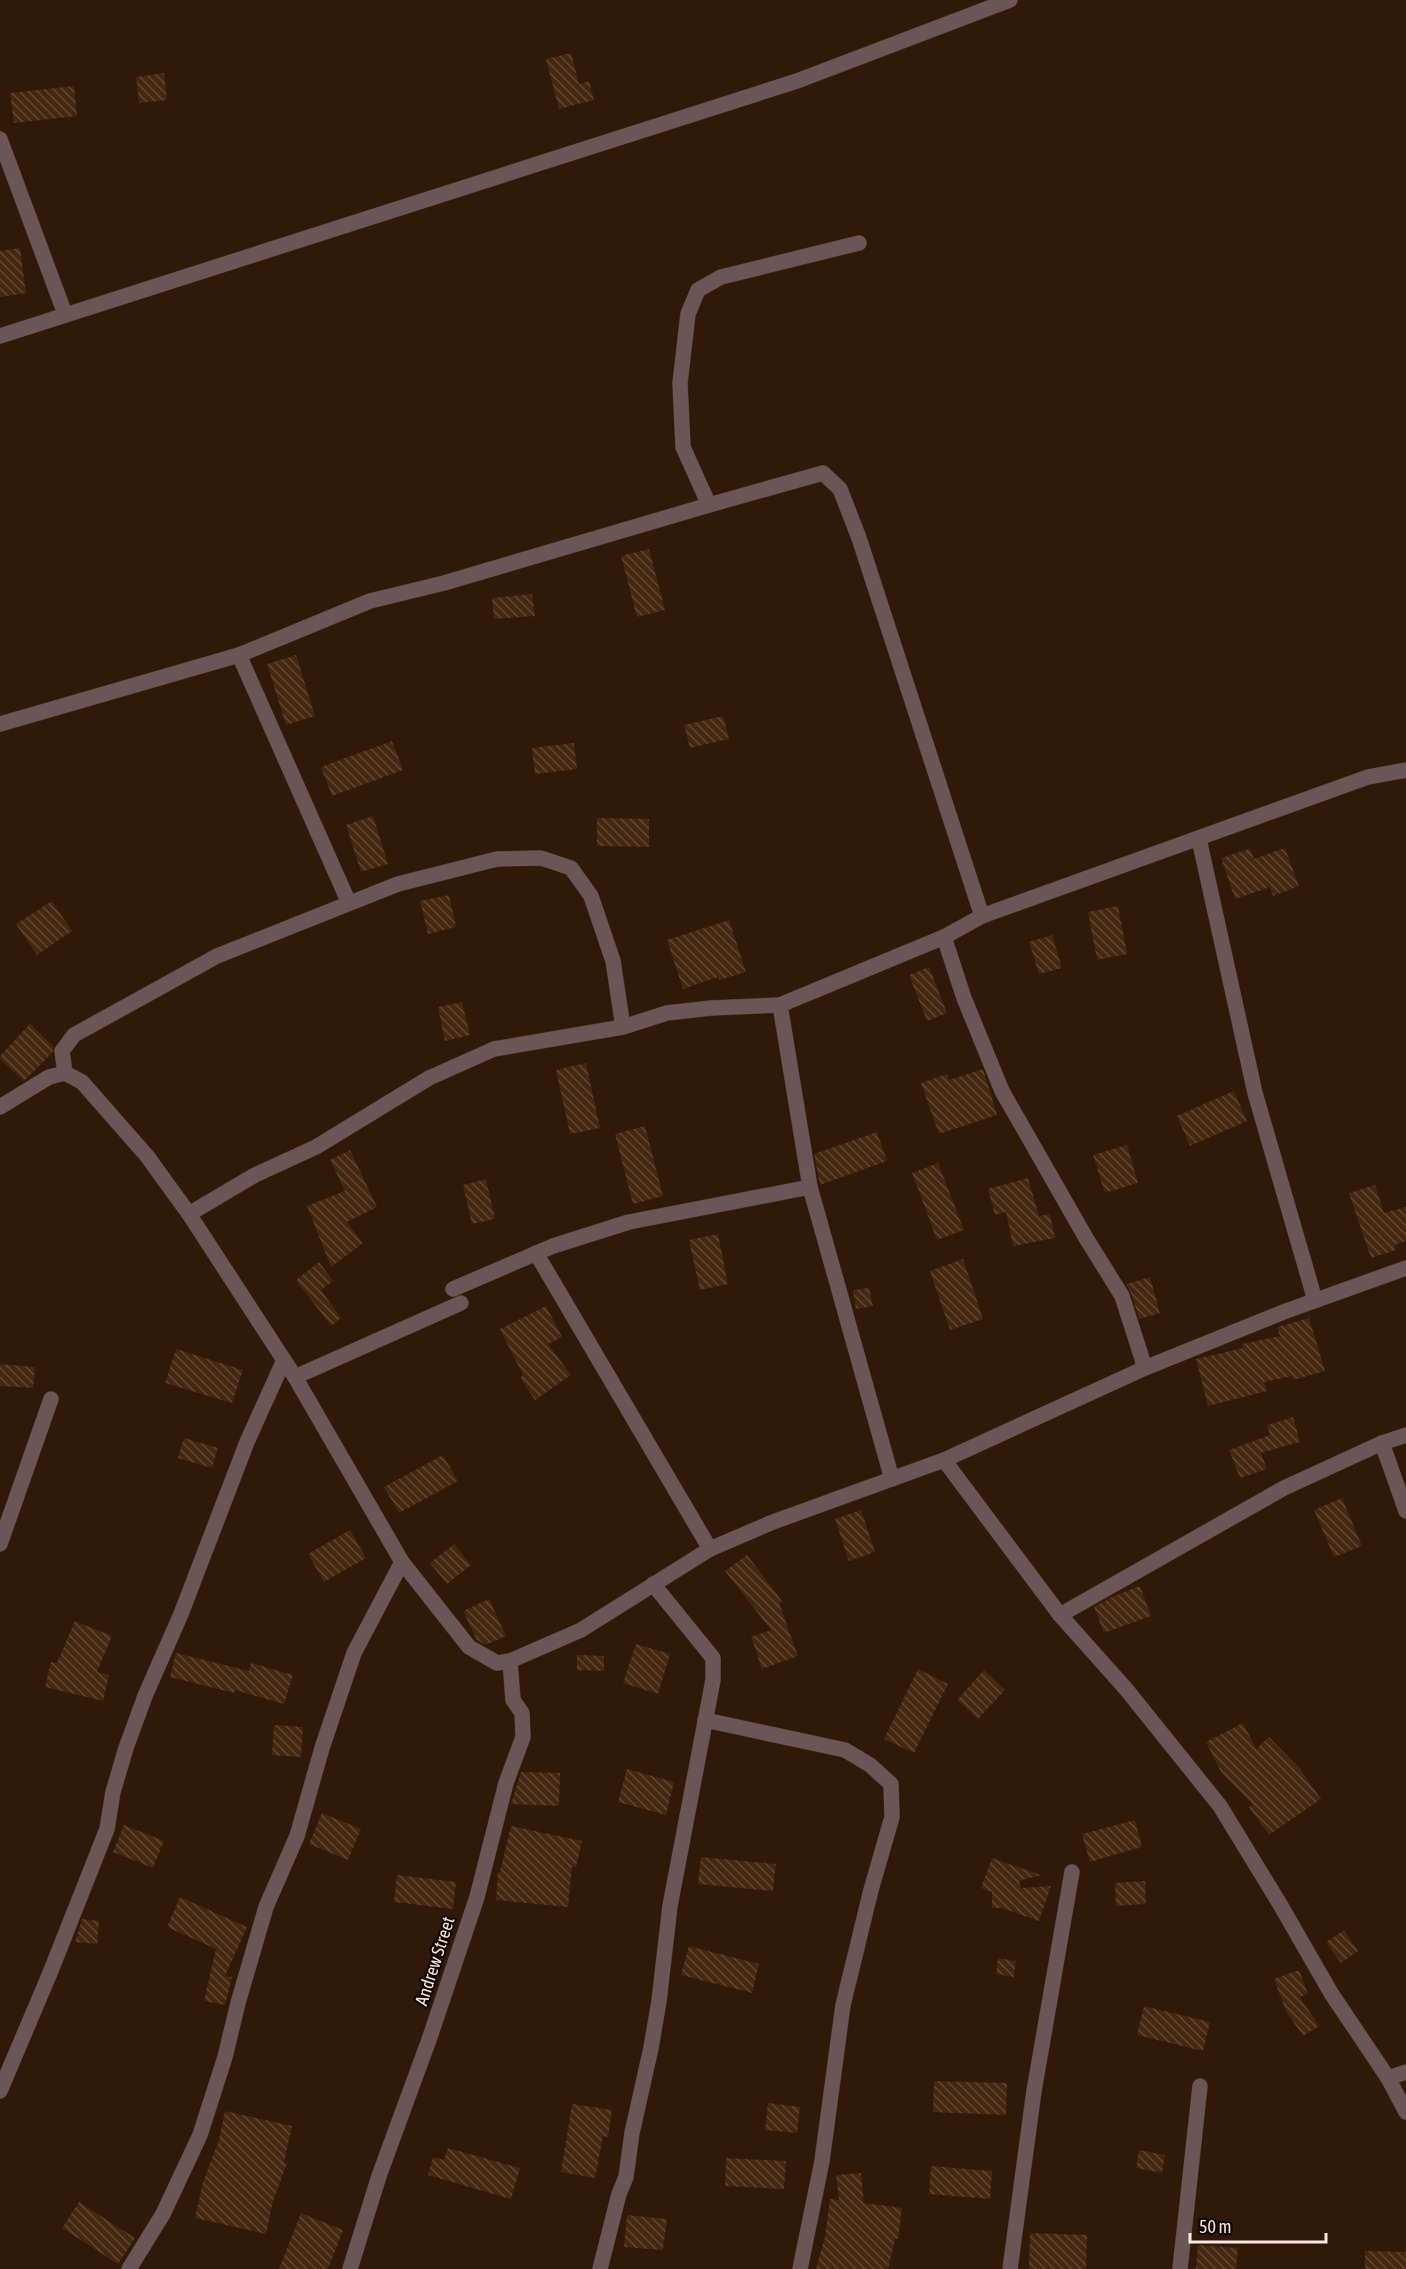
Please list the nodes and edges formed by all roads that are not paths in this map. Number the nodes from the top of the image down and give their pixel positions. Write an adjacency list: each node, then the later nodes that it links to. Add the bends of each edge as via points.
1 (1010, 0): 4 (street, via 797,81)
2 (0, 139): 4 (street)
3 (859, 243): 6 (street, via 721,277 698,290 688,314 680,383 681,415 683,447)
4 (65, 314): 5 (street)
5 (0, 336)
6 (708, 505): 7 (street, via 370,601); 12 (street, via 823,473 840,489)
7 (239, 655): 8 (street); 11 (street)
8 (0, 724)
9 (1406, 770): 10 (street, via 1368,777)
10 (1199, 839): 12 (street); 23 (street, via 1254,1093)
11 (349, 903): 15 (street, via 398,884 497,859 541,858 571,868 591,897 613,961); 16 (street, via 217,956 74,1035 62,1051)
12 (982, 916): 13 (street)
13 (944, 937): 14 (street); 26 (street, via 1002,1091 1122,1296)
14 (780, 1005): 15 (street, via 667,1014); 18 (street)
15 (623, 1027): 19 (street, via 494,1049 429,1078 316,1148 255,1175)
16 (65, 1073): 17 (street, via 49,1077); 19 (street, via 82,1082 147,1156)
17 (0, 1107)
18 (810, 1187): 20 (street, via 629,1222); 32 (street)
19 (189, 1214): 25 (street)
20 (536, 1253): 22 (street); 35 (street)
21 (1406, 1268): 23 (street)
22 (453, 1289)
23 (1315, 1300): 26 (street)
24 (461, 1304): 27 (street)
25 (284, 1360): 27 (street); 45 (street, via 145,1696 113,1792 107,1829)
26 (1145, 1368): 31 (street)
27 (295, 1377): 36 (street)
28 (51, 1400): 34 (street)
29 (1406, 1435): 30 (street)
30 (1382, 1443): 33 (street); 38 (street, via 1284,1488)
31 (944, 1460): 32 (street); 38 (street)
32 (892, 1479): 35 (street, via 773,1521)
33 (1406, 1511)
34 (0, 1544)
35 (710, 1549): 37 (street)
36 (402, 1562): 39 (street, via 469,1647 497,1663); 48 (street, via 354,1653 297,1836 266,1907 200,2135 163,2214)
37 (653, 1584): 39 (street, via 580,1630); 40 (street, via 713,1658)
38 (1060, 1615): 43 (street, via 1126,1689 1220,1806 1330,1993)
39 (510, 1661): 49 (street, Andrew Street, via 513,1700 522,1713 523,1737 506,1783 477,1897)
40 (705, 1720): 50 (street, via 668,1914 651,2048 626,2177); 51 (street, via 845,1750 891,1784 892,1817 843,2005 822,2161)
41 (1072, 1872): 52 (street, via 1034,2091)
42 (1406, 2072): 43 (street)
43 (1388, 2078): 46 (street)
44 (1200, 2086): 53 (street)
45 (0, 2091)
46 (1406, 2112)
47 (1204, 2129): 53 (street)
48 (129, 2269)
49 (350, 2269)
50 (600, 2269)
51 (800, 2269)
52 (1010, 2269)
53 (1181, 2269)

